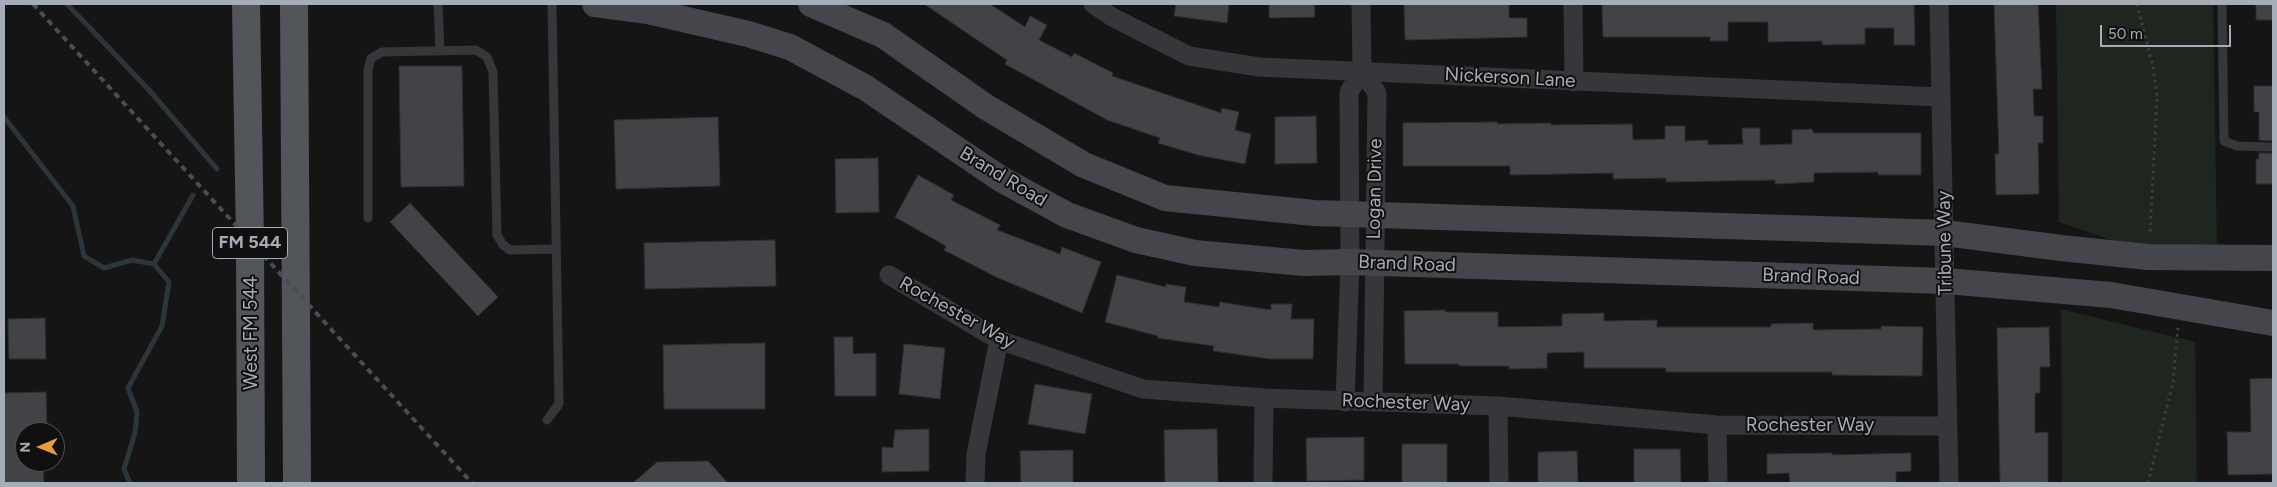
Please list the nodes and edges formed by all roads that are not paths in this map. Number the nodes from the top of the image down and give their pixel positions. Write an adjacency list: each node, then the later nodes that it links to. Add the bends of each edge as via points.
1 (246, 4): 35 (main road, West FM 544 / FM 544)
2 (294, 4): 36 (main road, FM 544)
3 (438, 4): 13 (lane)
4 (552, 4): 21 (lane)
5 (595, 4): 23 (main road, Brand Road, via 648,11 790,47 866,88 1001,179 1067,215 1136,240 1195,253 1304,263)
6 (811, 4): 18 (main road, via 883,36 986,107 1084,165 1165,198)
7 (1093, 4): 12 (street, Nickerson Lane)
8 (1362, 4): 14 (street)
9 (1573, 4): 15 (street)
10 (1939, 4): 16 (street, Tribune Way)
11 (2222, 4): 17 (lane, via 2224,141 2237,146)
12 (1115, 10): 14 (street, Nickerson Lane, via 1189,56 1260,67)
13 (440, 51): 19 (lane, via 382,52 371,58 368,70); 21 (lane, via 476,50 487,57 493,72 496,235 510,250)
14 (1362, 71): 15 (street, Nickerson Lane); 18 (street, Logan Drive, via 1349,92); 18 (street, Logan Drive, via 1377,93)
15 (1574, 82): 16 (street, Nickerson Lane)
16 (1941, 97): 20 (street, Tribune Way)
17 (2273, 147)
18 (1363, 215): 20 (main road); 23 (street, Logan Drive)
19 (368, 218)
20 (1945, 233): 22 (main road, via 2148,256); 25 (street, Tribune Way)
21 (556, 249): 32 (lane, via 559,404)
22 (2273, 258)
23 (1362, 263): 25 (main road, Brand Road); 29 (street, Logan Drive); 30 (street, Logan Drive)
24 (889, 275): 27 (street, Rochester Way)
25 (1946, 281): 26 (main road, Brand Road, via 2111,294); 34 (street, Tribune Way)
26 (2273, 322)
27 (1000, 340): 28 (street, Rochester Way, via 1143,389); 37 (street, via 976,454)
28 (1264, 398): 29 (street, Rochester Way); 38 (street)
29 (1345, 402): 30 (street, Rochester Way)
30 (1373, 402): 31 (street, Rochester Way)
31 (1498, 406): 33 (street, Rochester Way); 39 (street)
32 (547, 420)
33 (1717, 425): 34 (street, Rochester Way); 40 (street)
34 (1948, 426): 41 (street, Tribune Way)
35 (251, 483)
36 (297, 483)
37 (976, 483)
38 (1263, 483)
39 (1498, 483)
40 (1718, 483)
41 (1948, 483)

